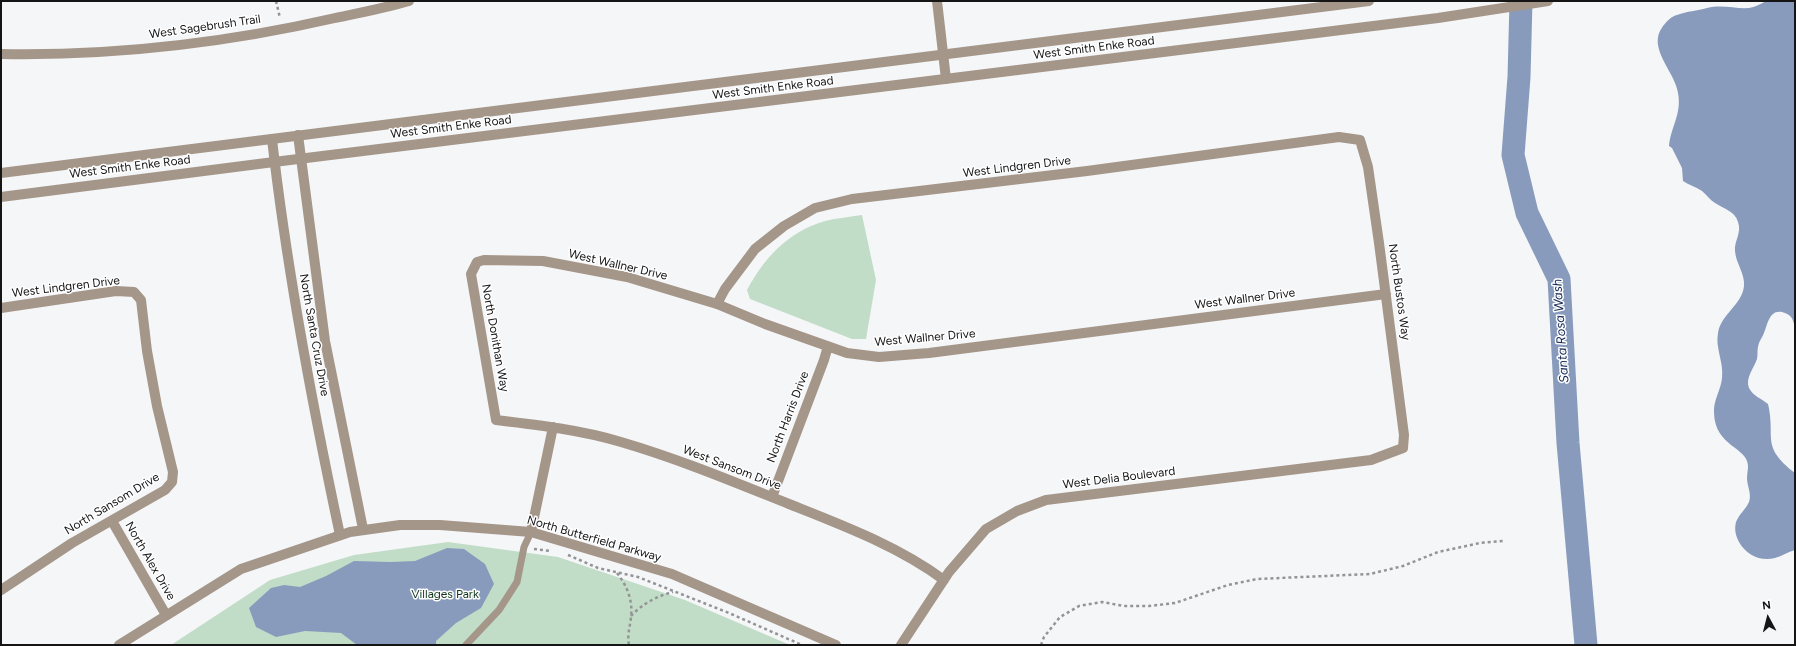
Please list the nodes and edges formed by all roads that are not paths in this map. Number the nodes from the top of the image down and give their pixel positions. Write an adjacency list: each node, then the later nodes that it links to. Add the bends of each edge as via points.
1 (409, 1): 5 (street, West Sagebrush Trail, via 282,30 184,45 50,55)
2 (937, 1): 6 (street)
3 (1369, 1): 6 (street, West Smith Enke Road)
4 (1548, 1): 7 (street, West Smith Enke Road, via 1438,18)
5 (1, 54)
6 (943, 55): 7 (street); 8 (street, West Smith Enke Road)
7 (946, 79): 11 (street, West Smith Enke Road)
8 (298, 136): 9 (street, West Smith Enke Road); 11 (street, North Santa Cruz Drive)
9 (272, 139): 12 (street, North Santa Cruz Drive); 13 (street, West Smith Enke Road)
10 (1360, 140): 17 (street, North Bustos Way, via 1368,167); 18 (street, West Lindgren Drive, via 1339,137 852,199 815,208 755,249)
11 (302, 159): 12 (street, West Smith Enke Road); 26 (street, North Santa Cruz Drive, via 325,342)
12 (274, 162): 14 (street, West Smith Enke Road); 28 (street, North Santa Cruz Drive, via 304,362)
13 (1, 173)
14 (1, 197)
15 (477, 262): 18 (street, West Wallner Drive, via 543,262 627,277); 21 (street, North Donithan Way, via 470,274)
16 (134, 292): 19 (street, West Lindgren Drive, via 116,291); 25 (street, North Sansom Drive, via 141,300 157,406 173,472 172,482 165,490)
17 (1386, 294): 20 (street, West Wallner Drive, via 929,353 879,357 847,353); 23 (street, North Bustos Way, via 1404,435)
18 (717, 304): 20 (street, West Wallner Drive)
19 (1, 308)
20 (828, 346): 24 (street, North Harris Drive)
21 (496, 420): 22 (street, West Sansom Drive)
22 (553, 427): 24 (street, West Sansom Drive, via 620,442 679,461); 27 (street)
23 (1403, 448): 29 (street, West Delia Boulevard, via 1371,460 1046,500 1017,511 986,529)
24 (772, 497): 29 (street, West Sansom Drive, via 844,526 899,552)
25 (112, 521): 30 (street, North Sansom Drive, via 72,543); 31 (street, North Alex Drive)
26 (363, 529): 27 (street, North Butterfield Parkway, via 440,524); 28 (street, North Butterfield Parkway)
27 (531, 532): 33 (lane, via 524,547 517,582 499,610); 34 (street, North Butterfield Parkway, via 672,574)
28 (340, 535): 31 (street, North Butterfield Parkway, via 241,569)
29 (944, 580): 35 (street, West Delia Boulevard)
30 (1, 590)
31 (166, 615): 32 (street, North Butterfield Parkway)
32 (119, 645)
33 (466, 645)
34 (836, 645)
35 (901, 645)

